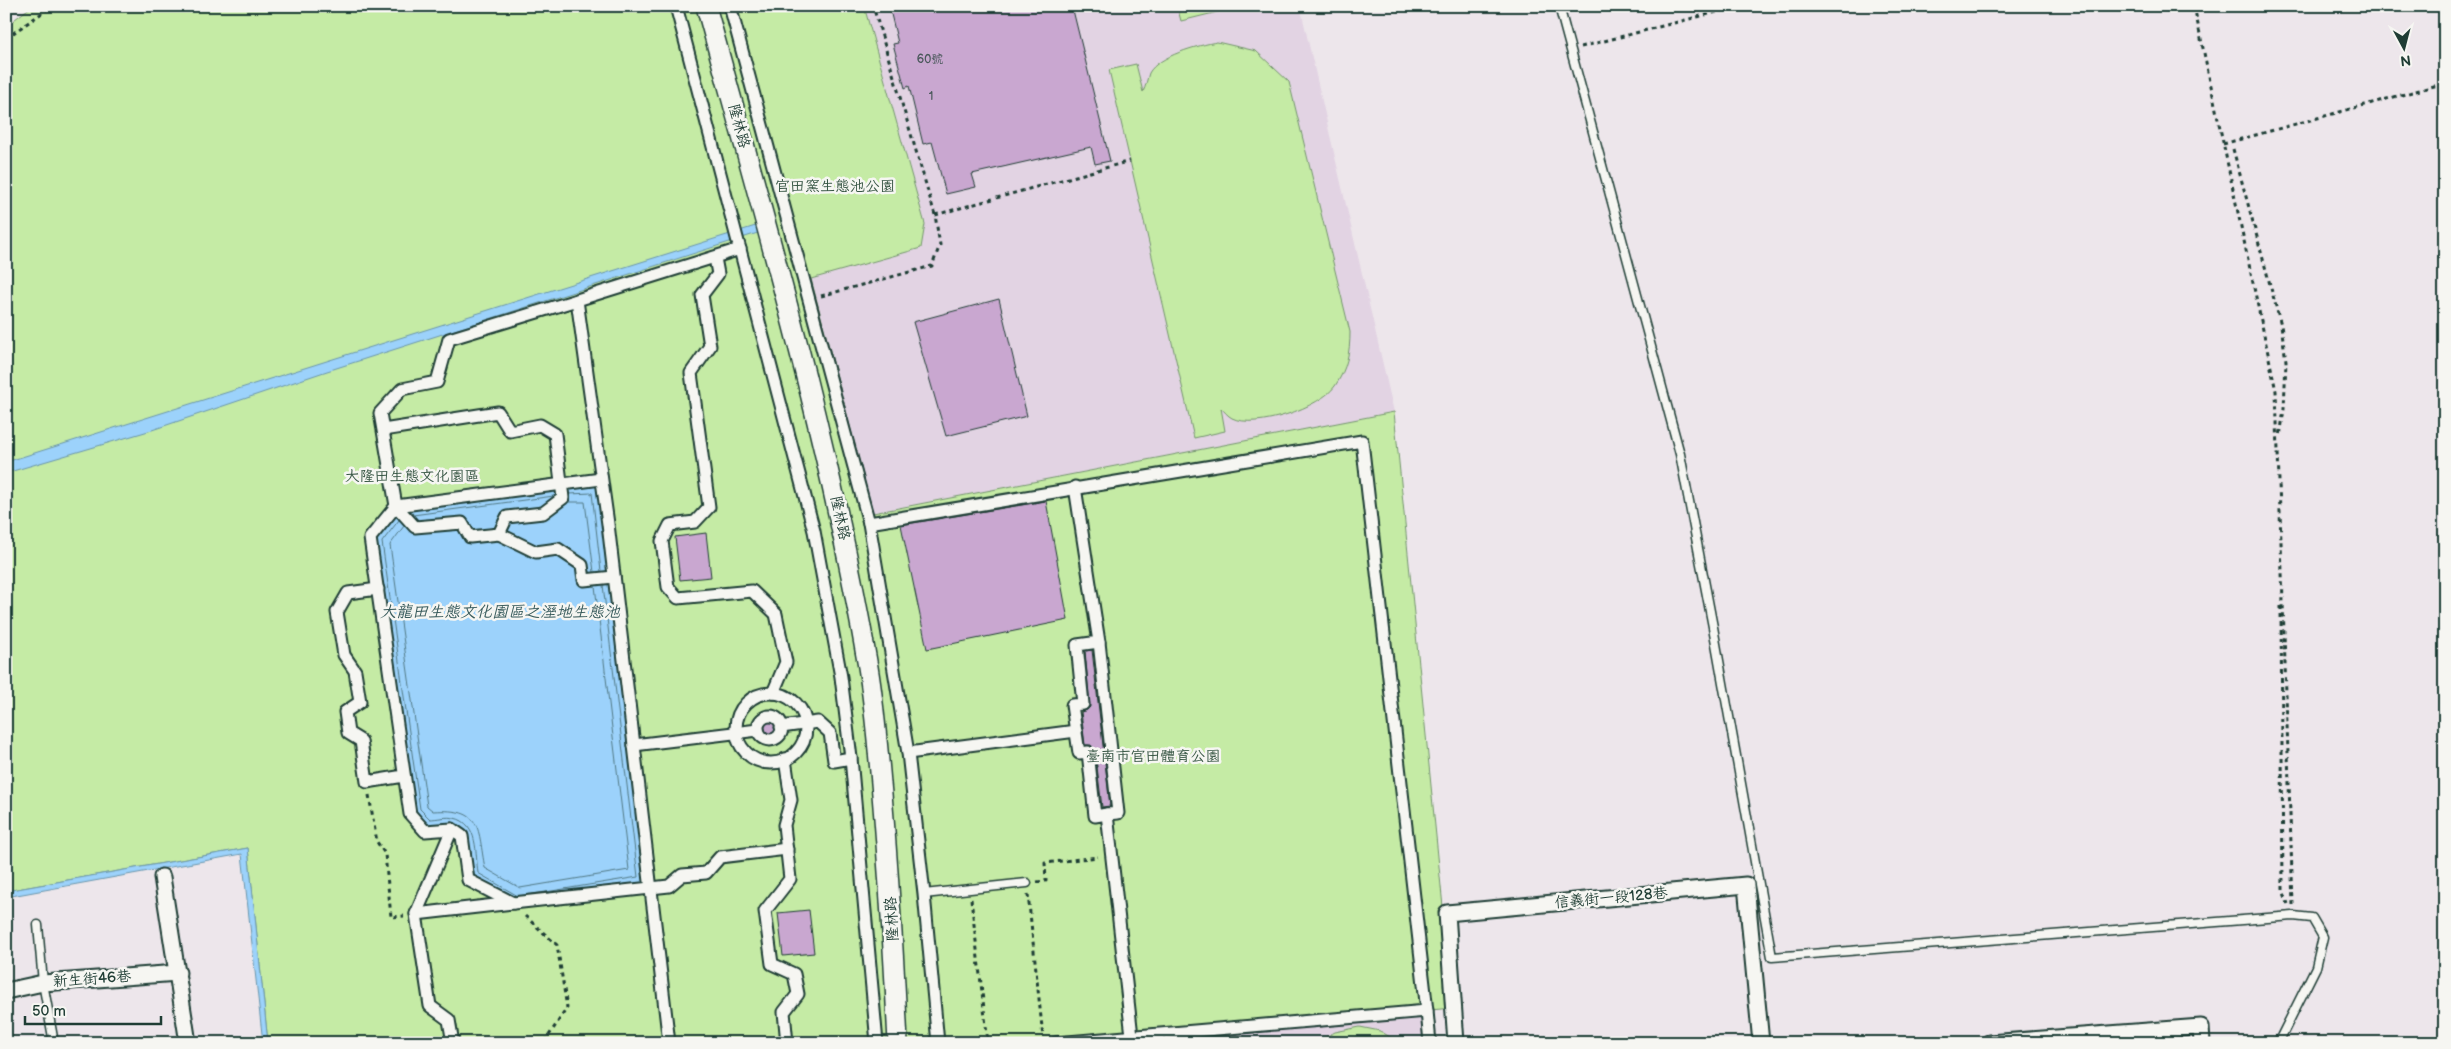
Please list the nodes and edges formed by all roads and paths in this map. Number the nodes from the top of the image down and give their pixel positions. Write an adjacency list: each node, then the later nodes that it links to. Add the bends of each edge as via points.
1 (52, 6): 9 (path)
2 (676, 6): 16 (street)
3 (706, 6): 66 (street, 隆林路, via 841,520 868,670 878,756 892,898)
4 (730, 6): 18 (street)
5 (873, 6): 15 (path)
6 (1559, 6): 10 (lane)
7 (1740, 6): 10 (path)
8 (2194, 6): 12 (path)
9 (6, 38)
10 (1570, 50): 51 (lane, via 1680,454 1772,957)
11 (2445, 83): 12 (path)
12 (2223, 144): 51 (path, via 2276,391)
13 (2233, 150): 51 (path, via 2281,325 2286,361 2280,434 2283,890)
14 (1130, 161): 15 (path)
15 (935, 215): 18 (path, via 940,245 932,266)
16 (740, 249): 17 (street); 36 (street, via 814,531 841,677)
17 (715, 258): 19 (street); 30 (street, via 718,274 702,295 710,346 691,372 709,507 695,522 670,525 662,542 668,587 678,598 752,591 776,614 786,662)
18 (809, 299): 25 (street)
19 (577, 300): 20 (street, via 449,339 437,382 402,389 380,413); 21 (street)
20 (383, 430): 22 (street, via 498,412 510,430 540,425 555,434); 24 (street)
21 (601, 479): 22 (street); 27 (street)
22 (561, 484): 24 (street); 26 (street, via 563,498 543,513 507,518)
23 (1075, 487): 25 (street); 29 (street); 57 (street, via 1362,441)
24 (396, 506): 26 (street, via 415,527 462,523 470,537); 28 (street, via 370,538)
25 (869, 523): 35 (street)
26 (499, 534): 27 (street, via 536,552 558,549 582,565 584,580)
27 (614, 576): 34 (street)
28 (378, 589): 38 (street); 39 (street, via 348,593 337,612 344,656 356,671 360,702 345,712 348,733 361,741)
29 (1099, 642): 32 (street, via 1077,645 1083,704 1072,705); 40 (street, via 1118,813)
30 (773, 693): 31 (street, via 794,701); 33 (street, via 761,694 742,706 737,716)
31 (805, 724): 33 (street, via 781,727 777,720 766,717 758,730); 36 (street, via 818,722 830,733 834,761); 37 (street, via 802,744)
32 (1076, 731): 35 (street); 40 (street, via 1079,753 1088,752 1096,816)
33 (736, 732): 34 (street); 37 (street, via 743,749 752,757 774,762)
34 (634, 745): 46 (street)
35 (908, 753): 48 (street)
36 (851, 758): 65 (street)
37 (785, 759): 42 (street, via 791,800 784,825)
38 (404, 776): 39 (street); 41 (street, via 410,814 425,831)
39 (367, 782): 52 (path, via 377,842 386,854)
40 (1107, 814): 43 (street)
41 (452, 829): 49 (street, via 462,836 468,880); 50 (street)
42 (787, 848): 46 (street, via 720,857 706,873 682,875 669,886); 64 (street, via 790,879 765,911 772,964 794,974 798,994 784,1012)
43 (1112, 855): 45 (path, via 1045,863 1046,881); 58 (street)
44 (162, 877): 54 (street)
45 (1027, 883): 47 (lane); 69 (path)
46 (650, 888): 49 (street); 63 (street)
47 (970, 889): 48 (lane); 68 (path)
48 (924, 894): 67 (street)
49 (514, 903): 50 (street); 62 (path, via 557,945 567,1008)
50 (416, 914): 61 (street, via 430,1006 449,1020)
51 (2293, 916): 76 (lane, via 2312,918 2323,937 2316,967)
52 (392, 917)
53 (38, 925): 55 (lane)
54 (178, 973): 55 (street, 新生街46巷); 60 (street)
55 (43, 983): 56 (street, 新生街46巷); 59 (lane)
56 (6, 991)
57 (1427, 1011): 58 (street); 71 (street)
58 (1132, 1036): 70 (street)
59 (54, 1043)
60 (188, 1043)
61 (453, 1043)
62 (544, 1043)
63 (669, 1043)
64 (786, 1043)
65 (878, 1043)
66 (898, 1043)
67 (938, 1043)
68 (988, 1043)
69 (1044, 1043)
70 (1056, 1043)
71 (1430, 1043)
72 (1456, 1043): 73 (street, 信義街一段128巷, via 1447,913 1746,885)
73 (1760, 1043)
74 (1989, 1043): 75 (street, via 2201,1027)
75 (2202, 1043)
76 (2278, 1043)

